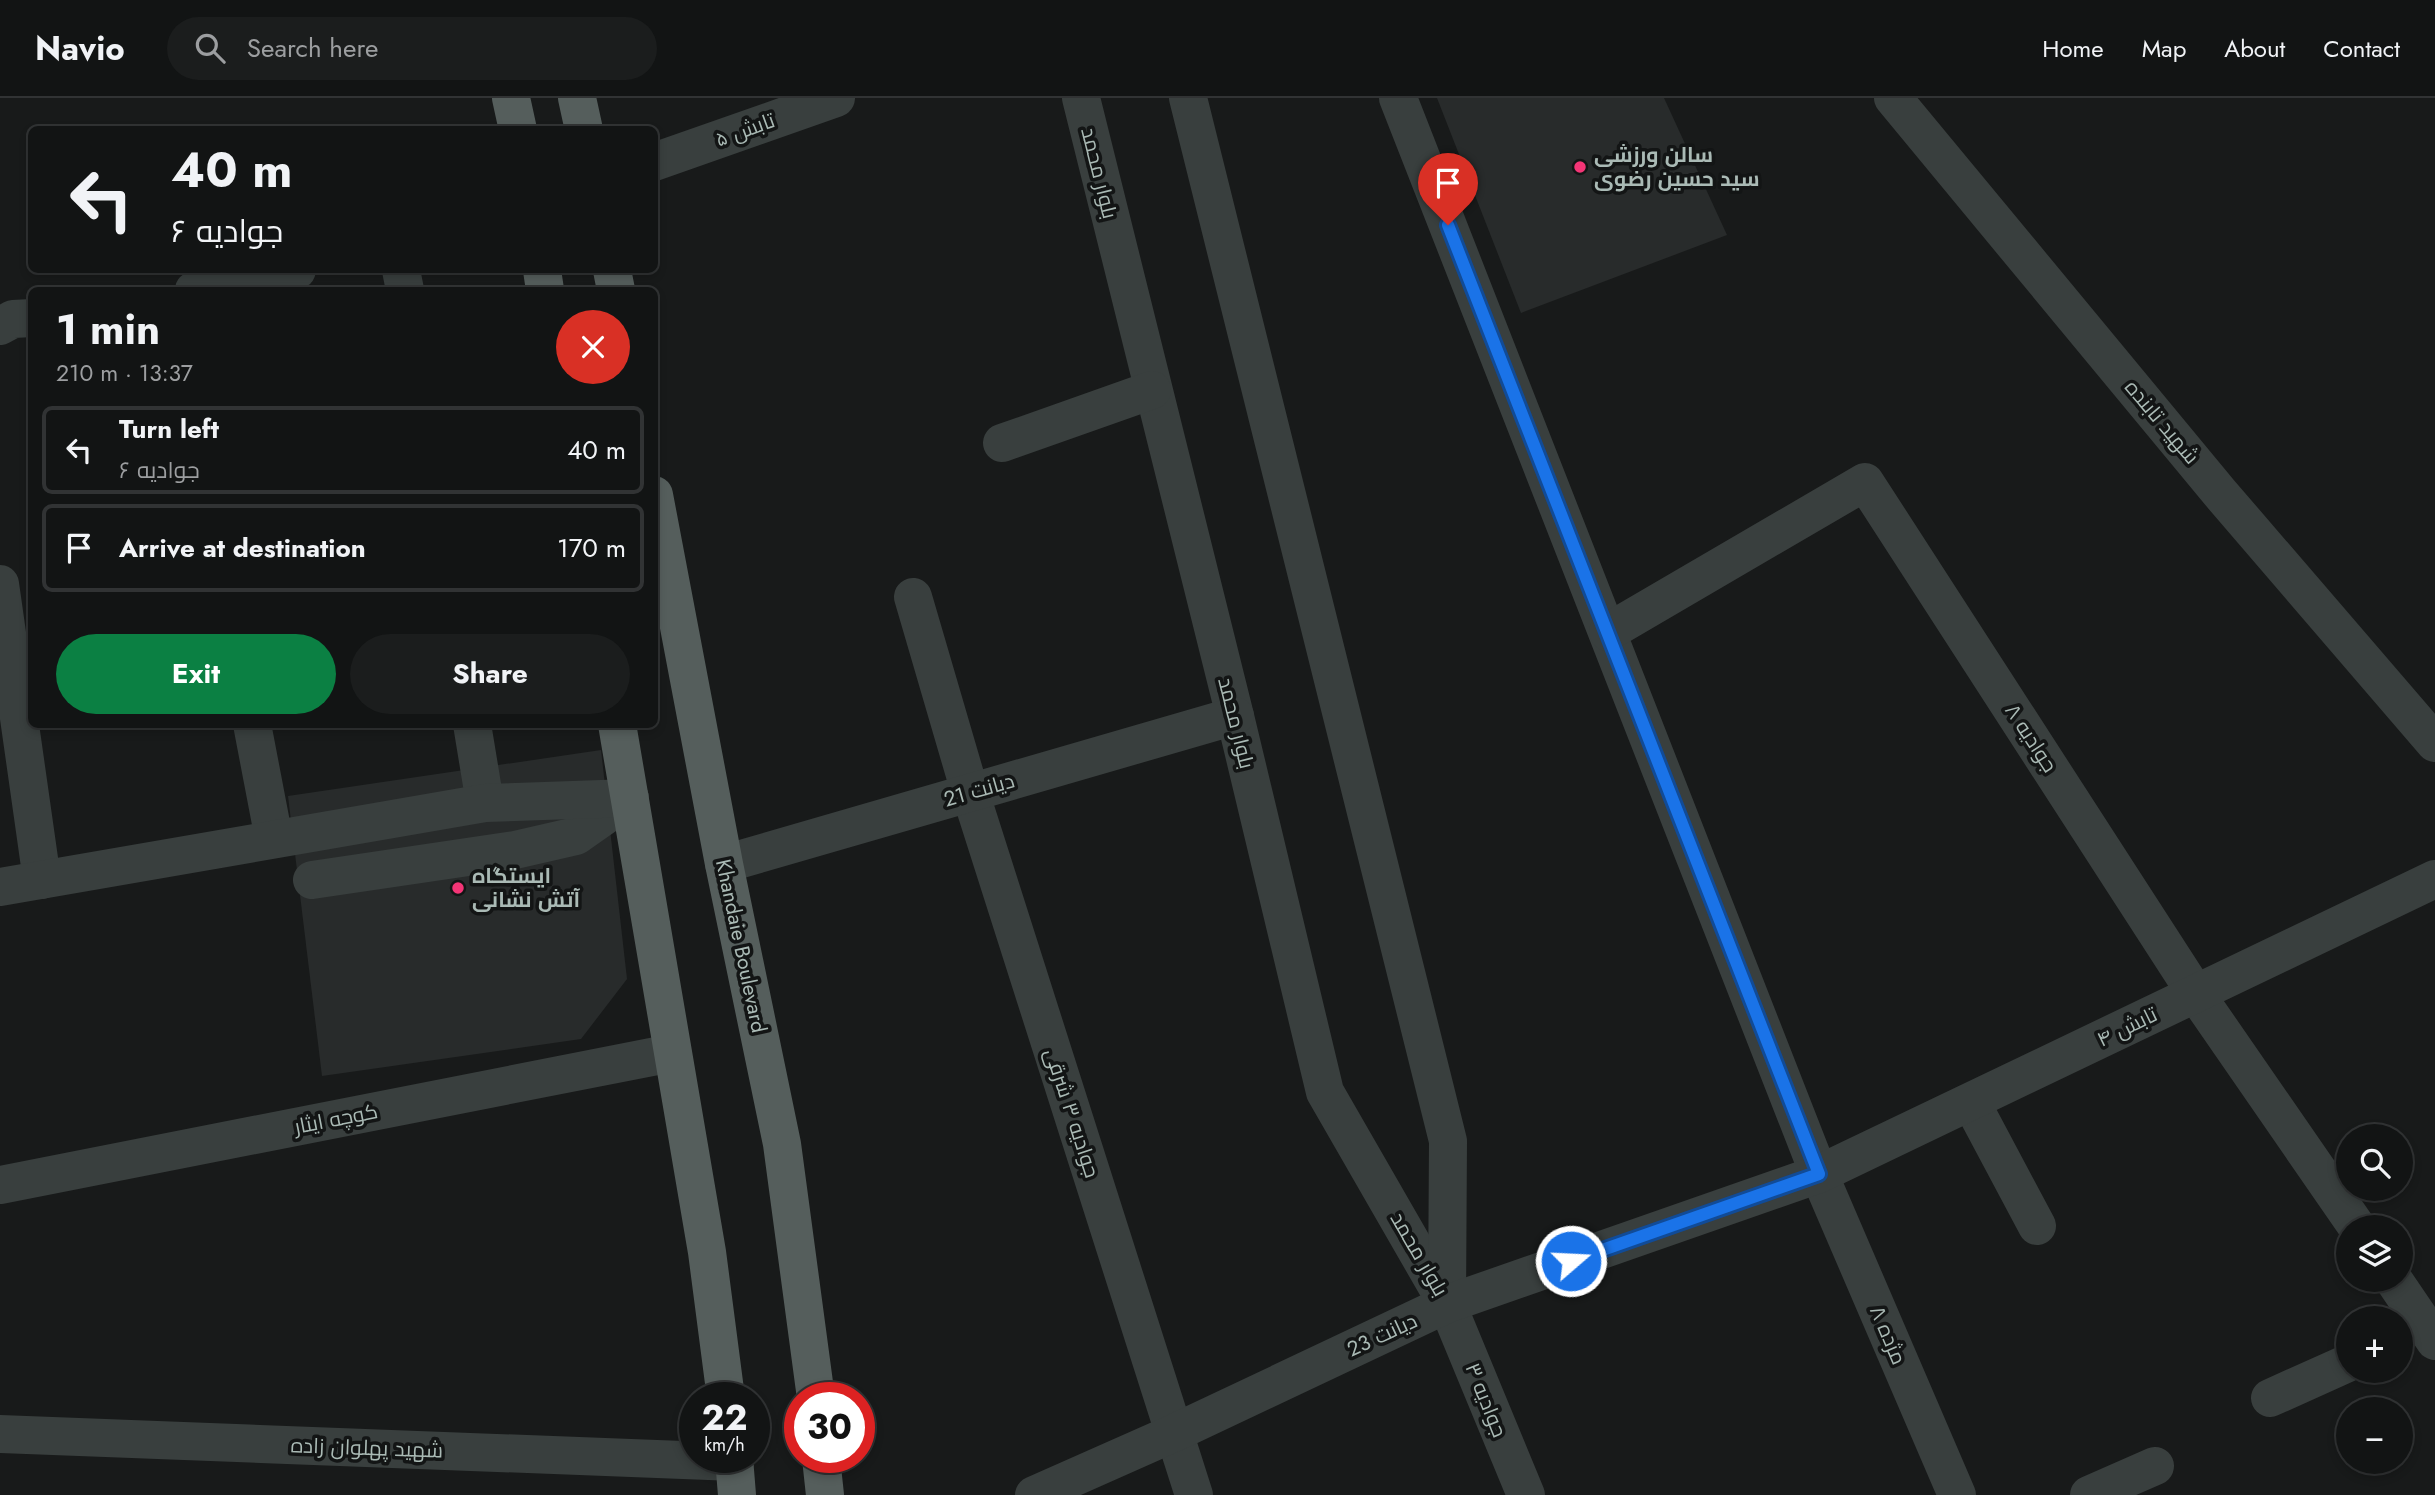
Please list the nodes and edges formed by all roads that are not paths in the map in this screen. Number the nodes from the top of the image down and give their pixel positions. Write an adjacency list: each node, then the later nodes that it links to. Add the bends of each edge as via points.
1 (511, 98): 8 (main road)
2 (578, 98): 9 (main road)
3 (836, 98): 10 (street, تابش ۵)
4 (1081, 98): 15 (street, بلوار محمد)
5 (1188, 98): 43 (street, بلوار محمد, via 1448,1142)
6 (1398, 98): 20 (street, مژده ۸)
7 (1893, 98): 25 (street, شهید تابنده, via 2220,493)
8 (517, 126)
9 (583, 126)
10 (658, 161)
11 (282, 273): 12 (street)
12 (209, 287)
13 (28, 318): 14 (street, via 13,319)
14 (0, 327)
15 (1152, 390): 16 (street); 21 (street, بلوار محمد)
16 (1002, 443)
17 (658, 516): 30 (main road, Khandaie Boulevard)
18 (0, 584): 32 (street)
19 (913, 597): 26 (street, جوادیه ۳ شرقی)
20 (1608, 632): 35 (street, جوادیه ۸, via 1865,482); 38 (street, مژده ۸)
21 (1235, 716): 26 (street, دیانت 21); 43 (street, بلوار محمد, via 1325,1092)
22 (253, 728): 29 (street)
23 (473, 728): 28 (street)
24 (618, 728): 27 (main road)
25 (2435, 743)
26 (971, 792): 30 (street, دیانت 21); 49 (street, جوادیه ۳ شرقی)
27 (630, 798): 28 (street); 33 (street, via 576,836 515,850); 36 (main road)
28 (485, 803): 29 (street)
29 (274, 839): 32 (street)
30 (724, 864): 47 (main road, Khandaie Boulevard, via 782,1144)
31 (2435, 879): 35 (street, تابش ۴)
32 (42, 880): 34 (street)
33 (312, 880)
34 (0, 887)
35 (2196, 994): 37 (street, تابش ۴); 40 (street, جوادیه ۸)
36 (672, 1053): 39 (street, کوچه ایثار); 46 (main road, via 708,1252)
37 (1971, 1102): 38 (street, تابش ۴); 41 (street)
38 (1819, 1174): 43 (street, دیانت 23); 58 (street, مژده ۸)
39 (0, 1185)
40 (2349, 1215)
41 (2037, 1226)
42 (2399, 1292): 44 (street)
43 (1447, 1304): 49 (street, دیانت 23); 57 (street, جوادیه ۳)
44 (2421, 1336)
45 (2336, 1368): 48 (street)
46 (724, 1382)
47 (814, 1382)
48 (2270, 1398)
49 (1174, 1433): 55 (street, دیانت 23); 56 (street, جوادیه ۳ شرقی)
50 (0, 1434): 52 (street, شهید پهلوان زاده)
51 (2155, 1466): 59 (street)
52 (679, 1469)
53 (823, 1473): 54 (main road)
54 (825, 1495)
55 (1034, 1495)
56 (1194, 1495)
57 (1526, 1495)
58 (1956, 1495)
59 (2089, 1495)

